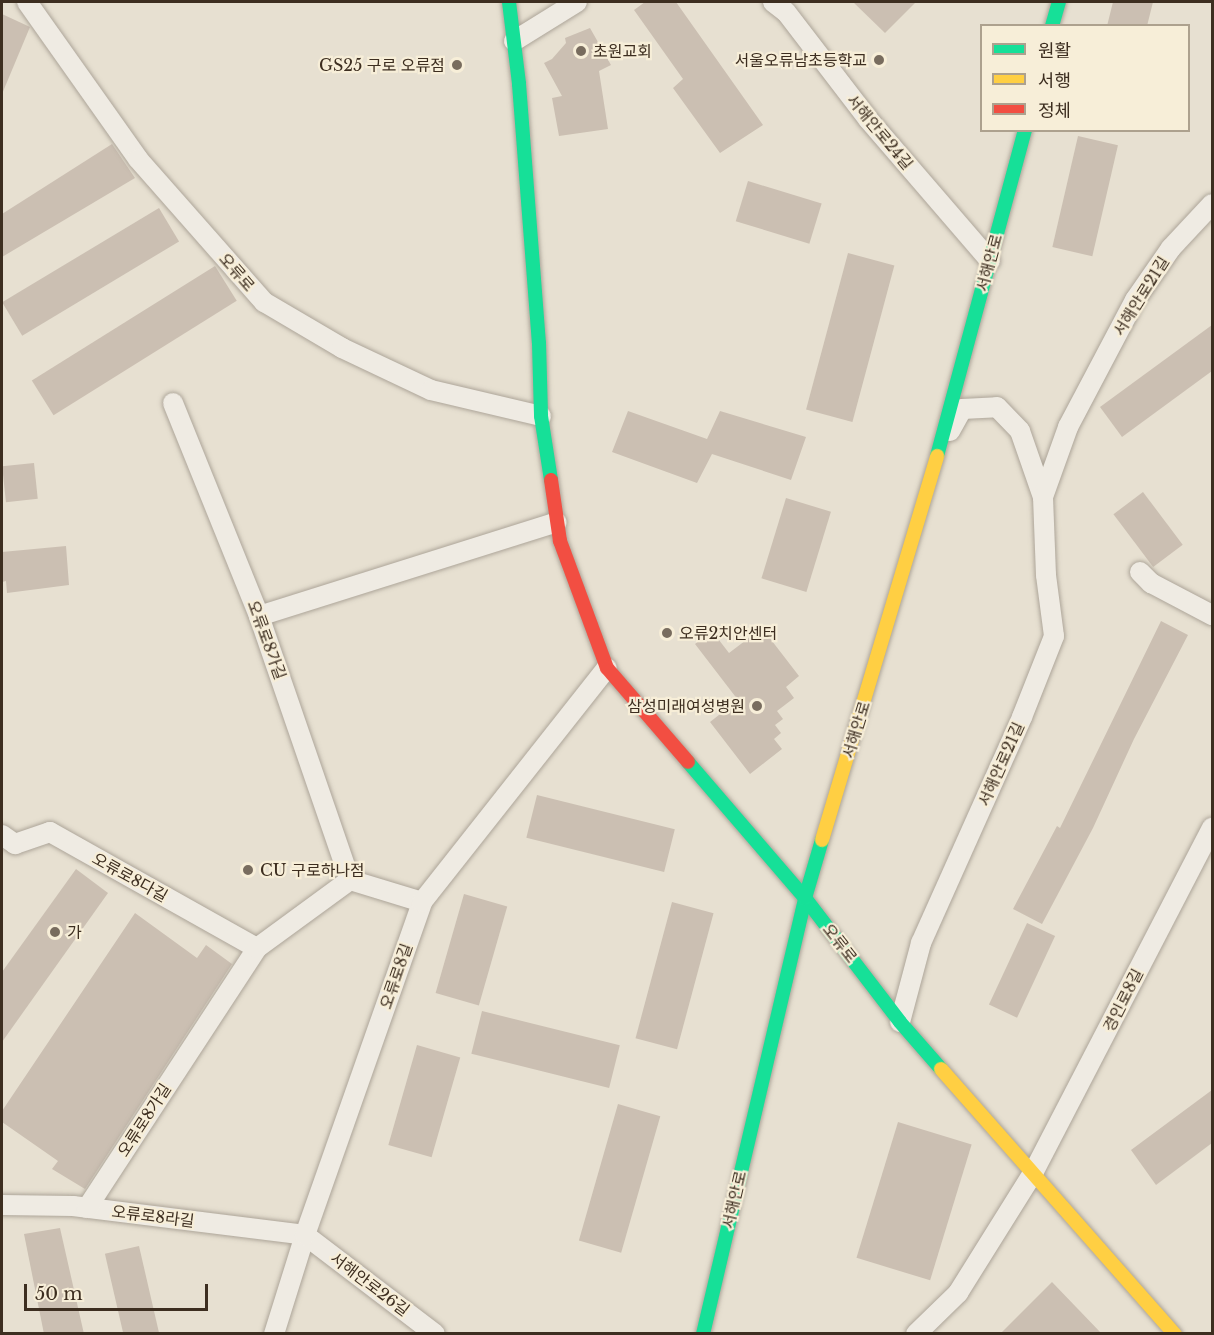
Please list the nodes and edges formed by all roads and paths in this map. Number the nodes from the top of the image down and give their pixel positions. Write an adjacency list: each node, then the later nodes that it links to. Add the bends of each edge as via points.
1 (27, 2): 12 (street, 오류로, via 138,159 264,302 342,348 432,390)
2 (509, 2): 7 (main road, 오류로)
3 (577, 2): 7 (street)
4 (773, 2): 10 (street, 서해안로24길, via 786,12 868,119)
5 (1059, 2): 6 (main road)
6 (1054, 24)
7 (514, 41): 12 (main road, 오류로)
8 (1023, 132): 10 (main road, 서해안로)
9 (1212, 204): 14 (street, 서해안로21길, via 1171,248 1130,310 1068,427)
10 (990, 261): 13 (main road, 서해안로)
11 (173, 403): 18 (street, 오류로8가길)
12 (541, 416): 15 (main road, 오류로)
13 (939, 450): 14 (street, 서해안로21길, via 962,409 997,407 1020,431); 23 (main road, 서해안로)
14 (1044, 497): 26 (street, 서해안로21길, via 1046,575 1054,636 921,943)
15 (557, 522): 18 (street); 19 (main road, 오류로, via 560,541)
16 (1140, 572): 17 (street, via 1151,583)
17 (1212, 615)
18 (260, 616): 22 (street, 오류로8가길)
19 (607, 668): 23 (main road, 오류로); 24 (street, 오류로8길)
20 (1212, 828): 27 (street, 경인로8길)
21 (2, 835): 25 (street, 오류로8다길, via 15,844 50,832)
22 (350, 880): 24 (street); 25 (street, 오류로8가길)
23 (805, 898): 26 (main road, 오류로); 33 (main road, 서해안로)
24 (422, 902): 30 (street, 오류로8길)
25 (257, 948): 29 (street, 오류로8가길)
26 (900, 1022): 27 (main road, 오류로)
27 (1033, 1173): 34 (street, via 958,1293); 35 (main road, 오류로)
28 (2, 1205): 29 (street, 오류로8라길)
29 (87, 1208): 30 (street, 오류로8라길)
30 (304, 1235): 31 (street, 오류로8길); 32 (street, 서해안로26길)
31 (274, 1334)
32 (435, 1334)
33 (703, 1334)
34 (916, 1334)
35 (1175, 1334)

